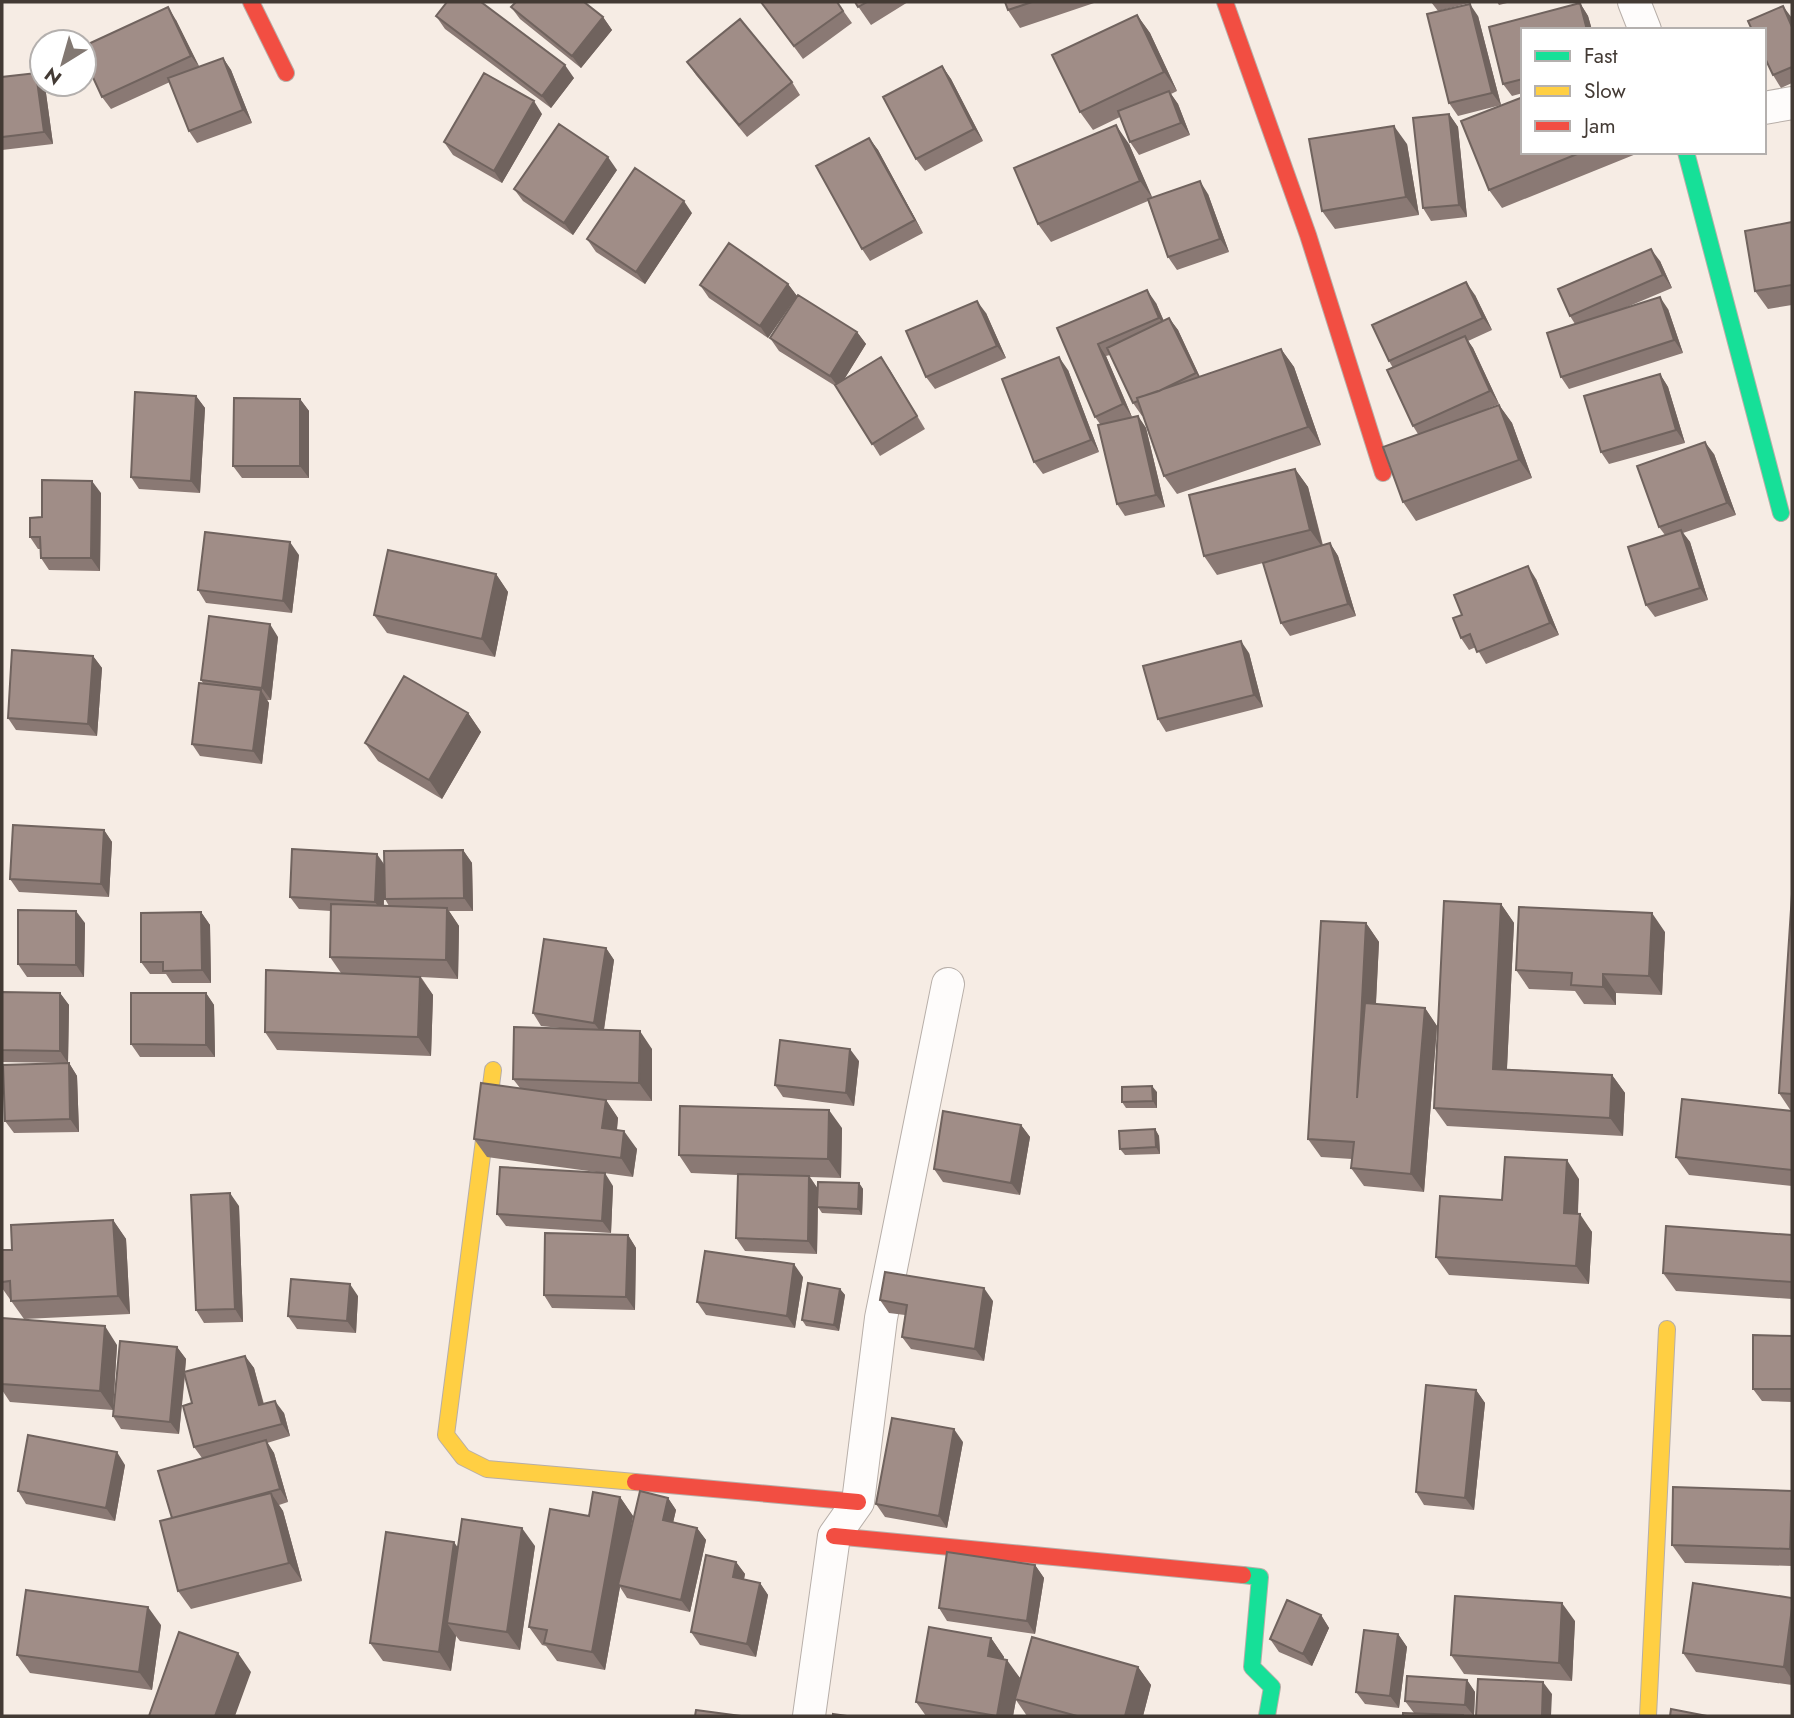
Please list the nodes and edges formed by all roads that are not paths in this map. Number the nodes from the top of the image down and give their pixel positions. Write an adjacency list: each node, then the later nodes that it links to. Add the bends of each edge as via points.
1 (251, 2): 5 (street)
2 (1225, 2): 9 (street, via 1308,234)
3 (1634, 2): 4 (street)
4 (1644, 28)
5 (286, 73)
6 (1792, 103): 7 (street)
7 (1766, 108)
8 (1687, 154): 10 (street)
9 (1383, 473)
10 (1782, 513)
11 (948, 984): 14 (street, via 881,1318)
12 (493, 1070): 14 (street, via 446,1435 463,1457 487,1469)
13 (1667, 1329): 18 (street)
14 (858, 1502): 15 (street)
15 (834, 1536): 16 (street); 17 (street, via 1260,1577 1252,1667 1272,1687)
16 (809, 1716)
17 (1267, 1716)
18 (1648, 1716)

